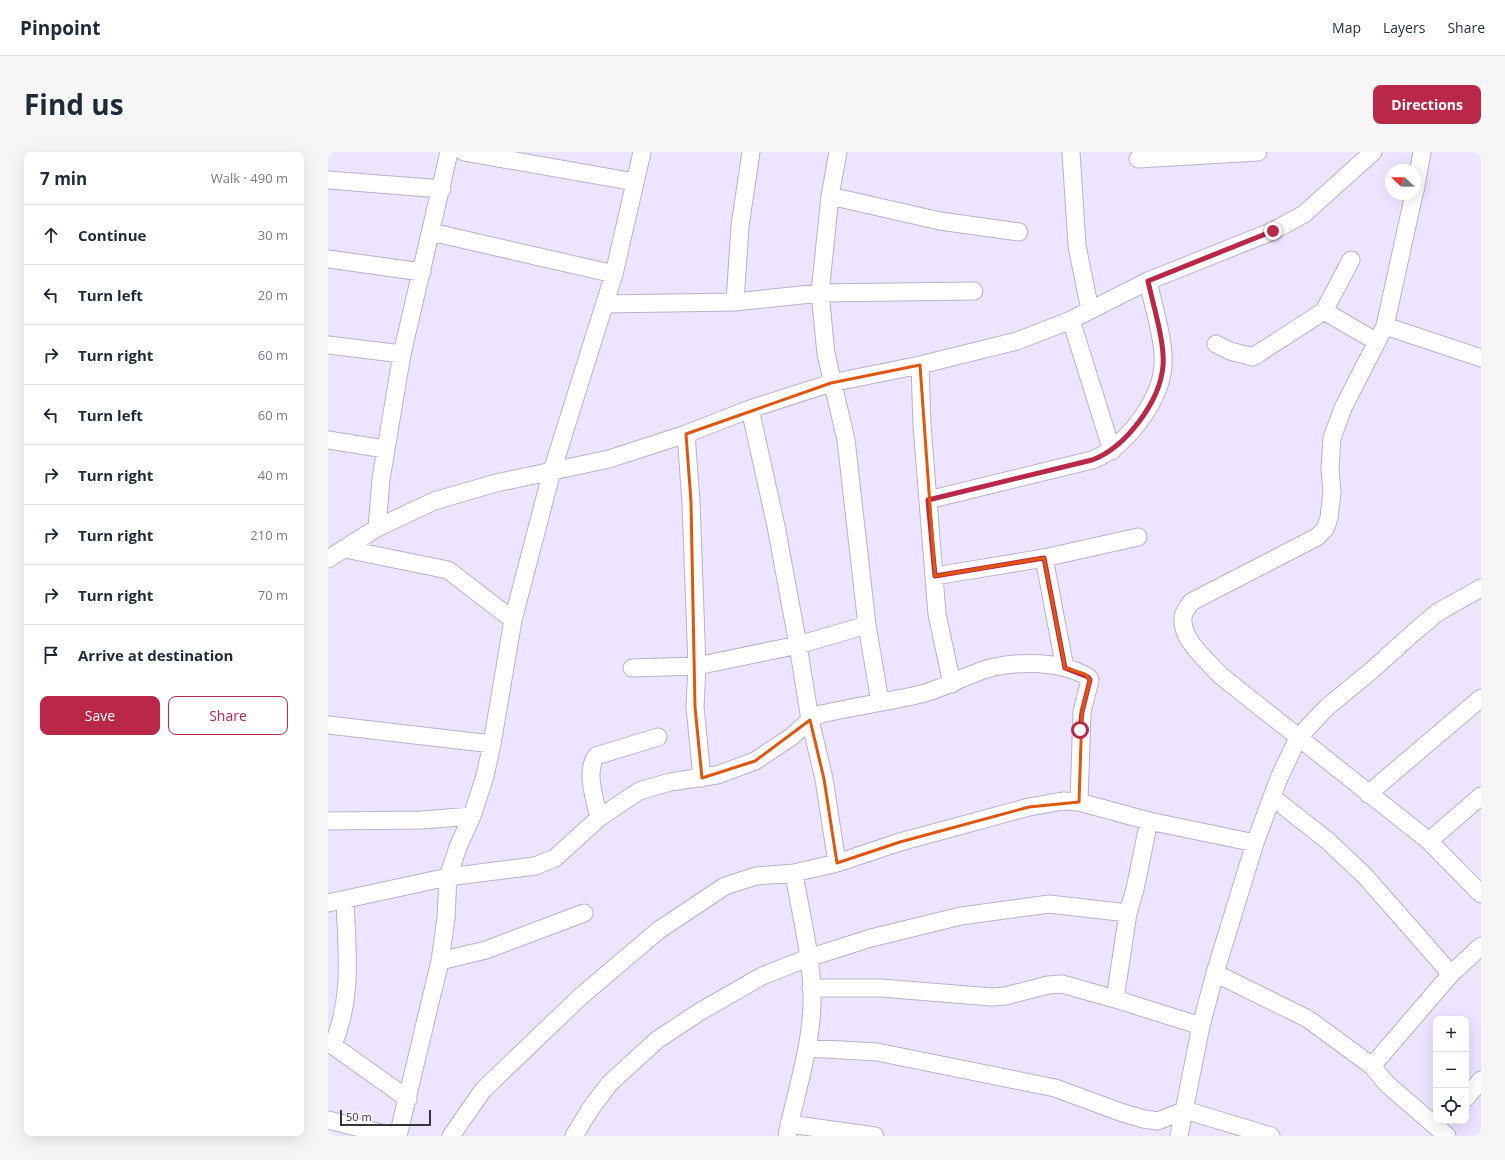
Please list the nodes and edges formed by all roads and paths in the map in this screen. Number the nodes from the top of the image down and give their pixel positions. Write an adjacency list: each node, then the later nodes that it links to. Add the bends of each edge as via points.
1 (449, 152): 14 (street)
2 (464, 152): 13 (street)
3 (642, 152): 13 (street)
4 (751, 152): 26 (street, via 740,226)
5 (838, 152): 15 (street)
6 (1070, 152): 28 (street, via 1077,246)
7 (1258, 152): 10 (street)
8 (1373, 152): 23 (street, via 1304,214 1273,231)
9 (1422, 152): 11 (street)
10 (1138, 159)
11 (1420, 164)
12 (328, 180): 14 (street)
13 (635, 182): 22 (street)
14 (442, 189): 17 (street)
15 (830, 196): 18 (street, via 940,221); 25 (street)
16 (1413, 200): 31 (street)
17 (431, 232): 21 (street); 22 (street)
18 (1019, 232)
19 (328, 259): 21 (street)
20 (1351, 260): 29 (street)
21 (422, 272): 35 (street)
22 (614, 274): 27 (street)
23 (1148, 281): 28 (street); 43 (street, via 1163,366 1159,384 1146,411 1133,431)
24 (974, 291): 25 (street)
25 (820, 293): 26 (street); 38 (street)
26 (735, 302): 27 (street)
27 (605, 304): 44 (street)
28 (1090, 310): 30 (street)
29 (1324, 311): 32 (street); 33 (street, via 1253,357)
30 (1071, 320): 37 (street, via 1017,341); 43 (street)
31 (1385, 326): 32 (street); 36 (street)
32 (1377, 342): 65 (street, via 1343,408 1332,438 1332,492 1325,529 1317,537 1191,602 1182,619 1192,644 1220,674)
33 (1216, 344)
34 (328, 345): 35 (street)
35 (402, 354): 42 (street)
36 (1481, 358)
37 (920, 365): 38 (street); 45 (street)
38 (831, 383): 39 (street); 54 (street, via 846,440)
39 (750, 409): 40 (street); 55 (street, via 776,526)
40 (686, 434): 44 (street, via 609,459); 56 (street)
41 (328, 440): 42 (street)
42 (385, 449): 46 (street)
43 (1112, 450): 45 (street, via 1092,460)
44 (552, 471): 46 (street, via 496,483 434,501); 53 (street)
45 (928, 500): 51 (street)
46 (377, 528): 48 (street)
47 (1138, 537): 50 (street)
48 (345, 549): 49 (street); 53 (street, via 448,570)
49 (329, 558)
50 (1044, 558): 51 (street); 58 (street)
51 (935, 576): 59 (street, via 937,614)
52 (1481, 588): 65 (street, via 1438,612 1326,708)
53 (513, 620): 66 (street)
54 (867, 624): 55 (street); 61 (street)
55 (798, 645): 56 (street); 62 (street)
56 (697, 666): 57 (street); 67 (street, via 696,707)
57 (632, 668)
58 (1065, 668): 59 (street, via 1038,663 1003,666 974,673); 71 (street, via 1085,674 1090,680 1082,712)
59 (952, 684): 61 (street, via 918,695)
60 (1481, 698): 68 (street)
61 (880, 702): 62 (street, via 821,714)
62 (810, 720): 67 (street, via 792,737 755,761); 78 (street, via 824,779)
63 (328, 725): 66 (street)
64 (658, 737): 73 (street, via 596,756 592,763 591,776)
65 (1298, 738): 68 (street); 70 (street)
66 (492, 744): 72 (street)
67 (702, 778): 73 (street, via 670,782 640,791)
68 (1368, 794): 76 (street)
69 (1481, 796): 76 (street)
70 (1272, 797): 77 (street); 90 (street, via 1328,841 1365,876)
71 (1079, 802): 75 (street); 78 (street, via 1063,801 1029,807 900,842)
72 (472, 816): 74 (street, via 422,820); 80 (street)
73 (599, 818): 80 (street, via 555,858 535,866)
74 (328, 821)
75 (1149, 821): 77 (street); 85 (street)
76 (1429, 841): 81 (street)
77 (1255, 843): 89 (street)
78 (837, 863): 79 (street)
79 (794, 873): 87 (street); 106 (street, via 756,876 725,886 659,930 580,996 483,1090)
80 (448, 877): 82 (street); 88 (street)
81 (1478, 884)
82 (345, 901): 83 (street); 94 (street, via 348,972 346,1005 343,1018)
83 (328, 903)
84 (584, 913): 88 (street, via 486,950)
85 (1128, 913): 87 (street, via 1049,904 961,916 871,938); 92 (street)
86 (1481, 946): 90 (street)
87 (808, 958): 91 (street); 107 (street, via 762,976 657,1040 610,1083)
88 (440, 961): 99 (street)
89 (1215, 973): 93 (street); 96 (street, via 1308,1020)
90 (1451, 974): 96 (street)
91 (811, 988): 92 (street, via 880,988 992,997 1062,984); 95 (street)
92 (1115, 998): 93 (street)
93 (1201, 1026): 100 (street)
94 (330, 1044): 99 (street)
95 (807, 1048): 100 (street, via 878,1052 1055,1088 1144,1119 1158,1121); 103 (street)
96 (1372, 1066): 102 (street, via 1387,1084)
97 (1481, 1080): 98 (street)
98 (1469, 1094)
99 (408, 1098): 105 (street)
100 (1185, 1110): 109 (street); 110 (street)
101 (328, 1120): 104 (street)
102 (1445, 1129)
103 (788, 1130): 108 (street)
104 (393, 1136)
105 (398, 1136)
106 (451, 1136)
107 (574, 1136)
108 (875, 1136)
109 (1179, 1136)
110 (1271, 1136)

